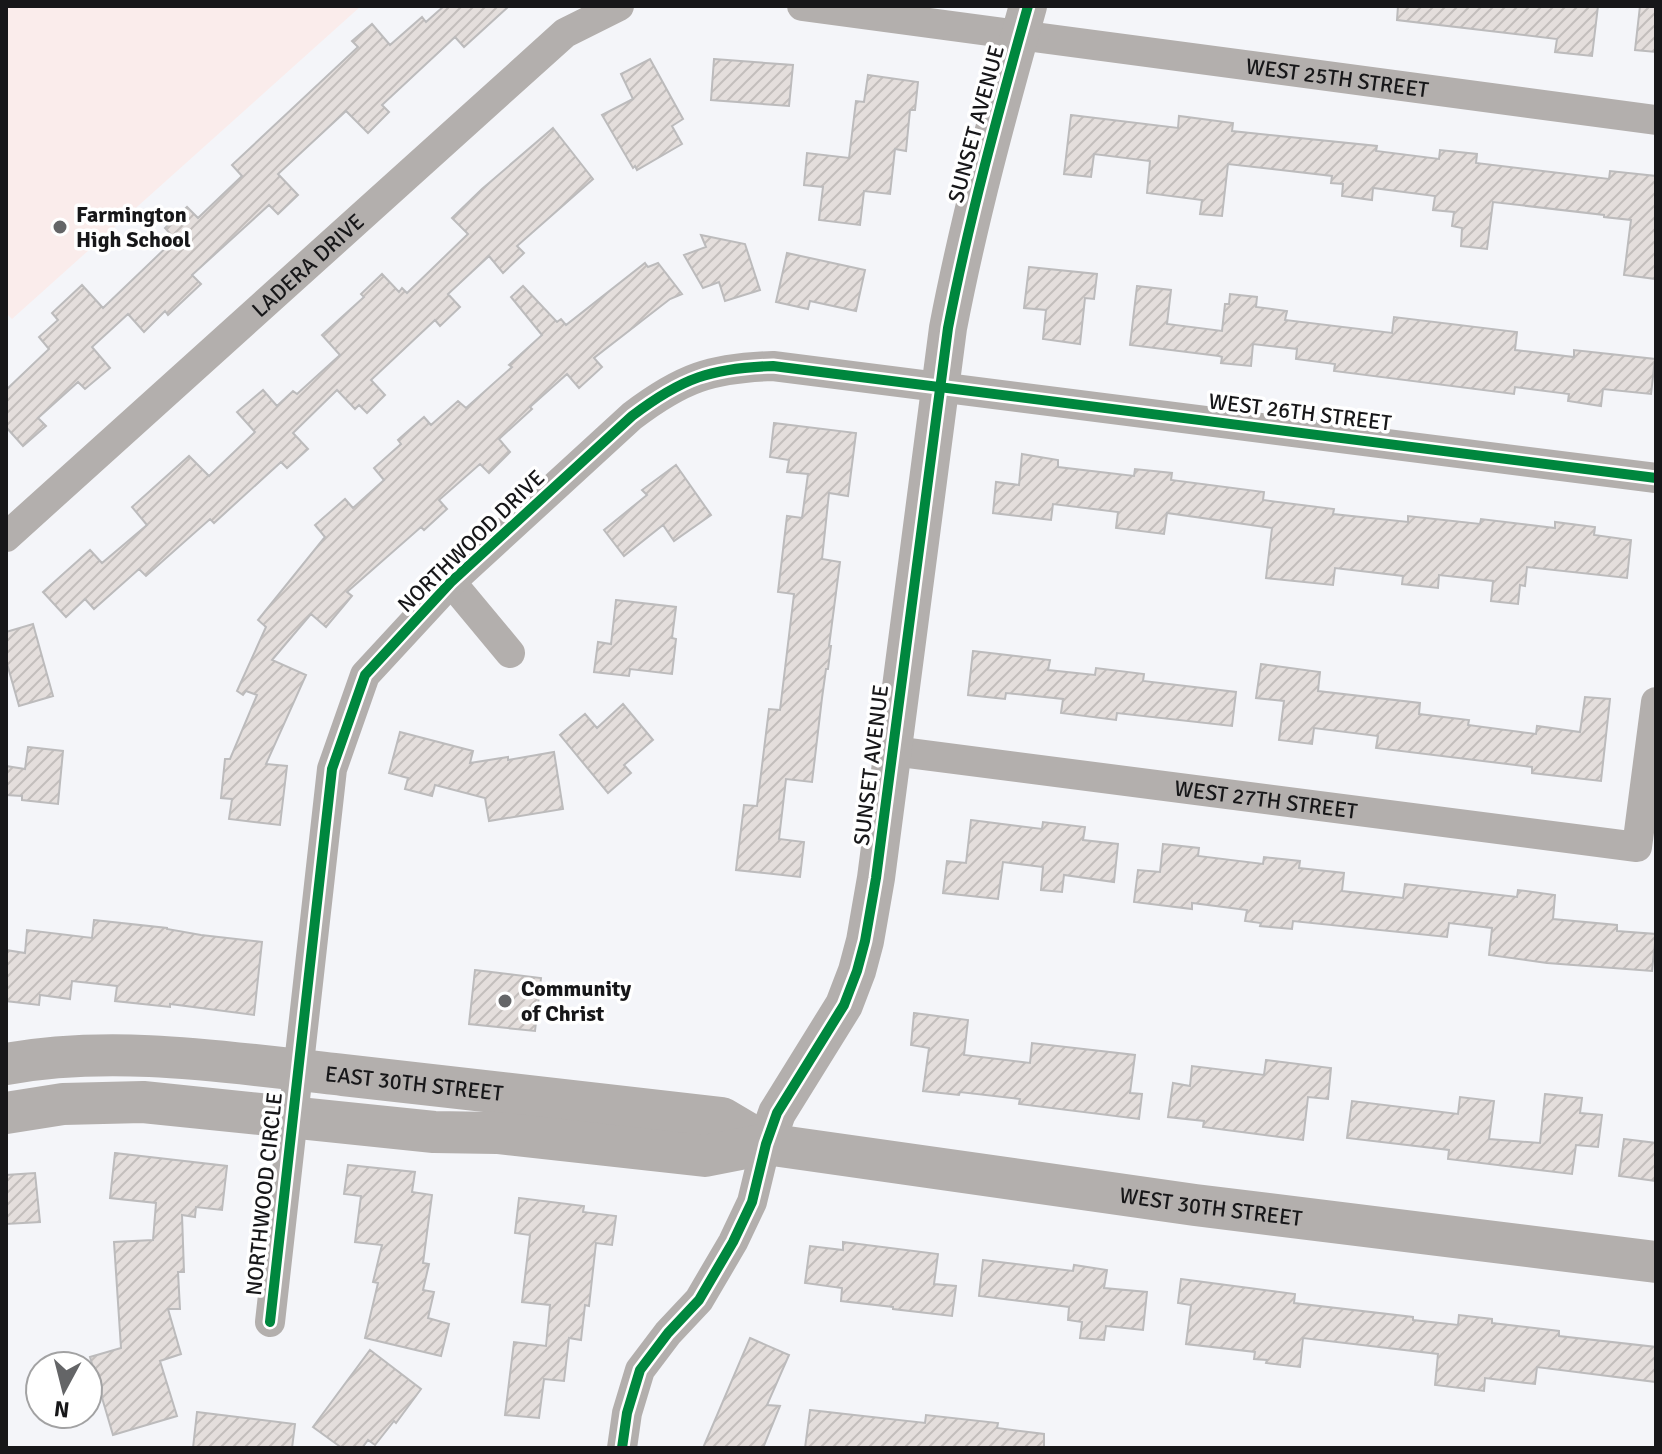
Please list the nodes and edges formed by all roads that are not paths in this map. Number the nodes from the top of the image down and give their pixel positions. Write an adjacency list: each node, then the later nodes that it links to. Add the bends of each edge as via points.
1 (619, 6): 7 (street, LADERA DRIVE, via 565,33)
2 (802, 6): 3 (street)
3 (1024, 20): 4 (street, WEST 25TH STREET); 5 (street, SUNSET AVENUE, via 962,255)
4 (1656, 120)
5 (940, 386): 6 (street, WEST 26TH STREET); 8 (street, NORTHWOOD DRIVE, via 773,366 705,374 658,396 632,416); 11 (street, SUNSET AVENUE)
6 (1656, 478)
7 (6, 537)
8 (451, 582): 9 (street); 13 (street, NORTHWOOD DRIVE, via 365,675 332,769)
9 (510, 653)
10 (1656, 702): 11 (street, WEST 27TH STREET, via 1637,847)
11 (893, 751): 16 (street, SUNSET AVENUE, via 870,919 857,971 844,1005 777,1113)
12 (6, 1064): 13 (main road, EAST 30TH STREET, via 148,1056)
13 (297, 1070): 15 (street, NORTHWOOD CIRCLE); 16 (main road, EAST 30TH STREET, via 722,1118)
14 (6, 1113): 15 (main road, via 63,1104 143,1102)
15 (292, 1117): 16 (main road, via 705,1156); 18 (street, NORTHWOOD CIRCLE)
16 (766, 1144): 17 (main road, WEST 30TH STREET, via 1195,1205); 19 (street, SUNSET AVENUE, via 752,1202 733,1242 699,1300 640,1370)
17 (1656, 1262)
18 (270, 1322)
19 (622, 1448)

